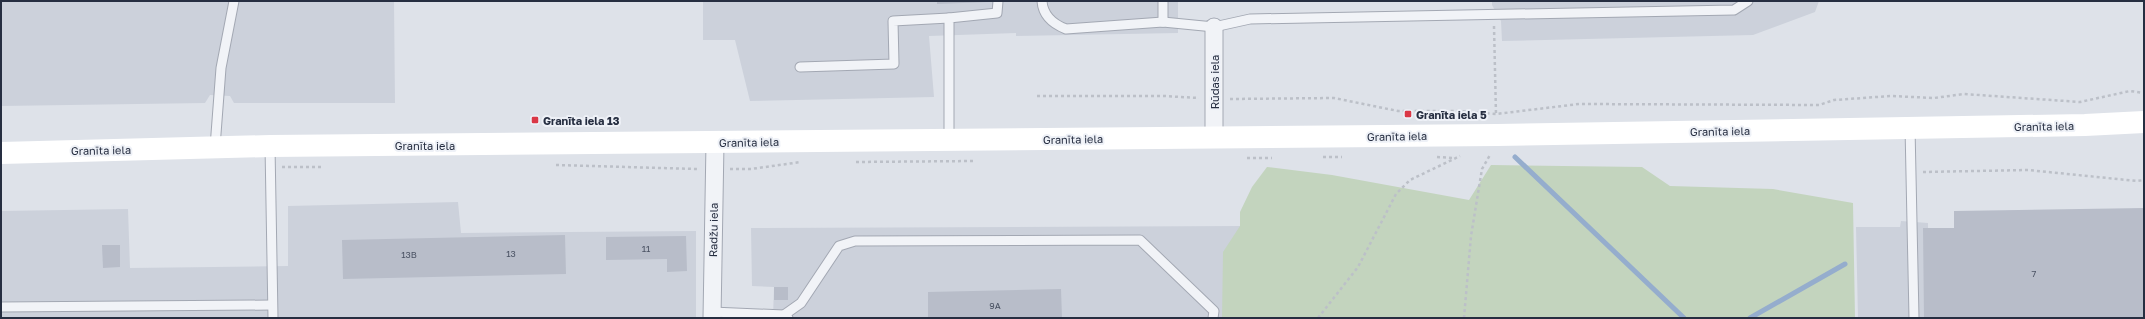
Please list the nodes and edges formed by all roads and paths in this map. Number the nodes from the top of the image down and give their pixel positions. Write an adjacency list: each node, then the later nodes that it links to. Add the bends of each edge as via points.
1 (234, 1): 21 (lane, via 221,68)
2 (998, 1): 7 (lane, via 997,13)
3 (1042, 1): 8 (lane, via 1046,15 1054,24 1066,29)
4 (1163, 1): 8 (lane)
5 (1748, 1): 6 (lane, via 1734,10)
6 (1494, 16): 9 (lane, via 1250,19); 15 (path)
7 (949, 18): 10 (lane, via 893,21 894,64); 18 (lane)
8 (1163, 22): 9 (lane)
9 (1214, 27): 13 (street, Rūdas iela)
10 (800, 67)
11 (2144, 93): 15 (path, via 2130,91 2080,102 1964,94 1934,98 1884,96 1834,100 1819,105 1579,104)
12 (1037, 96): 13 (path, via 1164,96)
13 (1214, 100): 15 (path, via 1334,98 1398,110 1458,111); 17 (street, Rūdas iela)
14 (2144, 122): 16 (main road, Granīta iela)
15 (1497, 124): 16 (main road, Granīta iela); 17 (main road, Granīta iela); 33 (path, via 1494,148 1482,169 1471,236)
16 (1910, 127): 24 (lane)
17 (1214, 138): 18 (main road, Granīta iela)
18 (949, 140): 19 (main road, Granīta iela)
19 (714, 143): 20 (main road, Granīta iela); 28 (street, Radžu iela)
20 (270, 146): 21 (main road, Granīta iela); 26 (lane)
21 (215, 147): 22 (main road, Granīta iela)
22 (1, 153)
23 (1467, 154): 32 (path, via 1410,180 1396,194 1358,267)
24 (1911, 172): 25 (path, via 2028,170); 34 (lane)
25 (2144, 180)
26 (272, 305): 27 (lane); 30 (lane)
27 (1, 307)
28 (712, 315): 29 (lane)
29 (786, 316): 31 (lane, via 802,303 839,246 855,241 1140,240 1214,311)
30 (273, 318)
31 (1213, 318)
32 (1318, 318)
33 (1464, 318)
34 (1914, 318)

